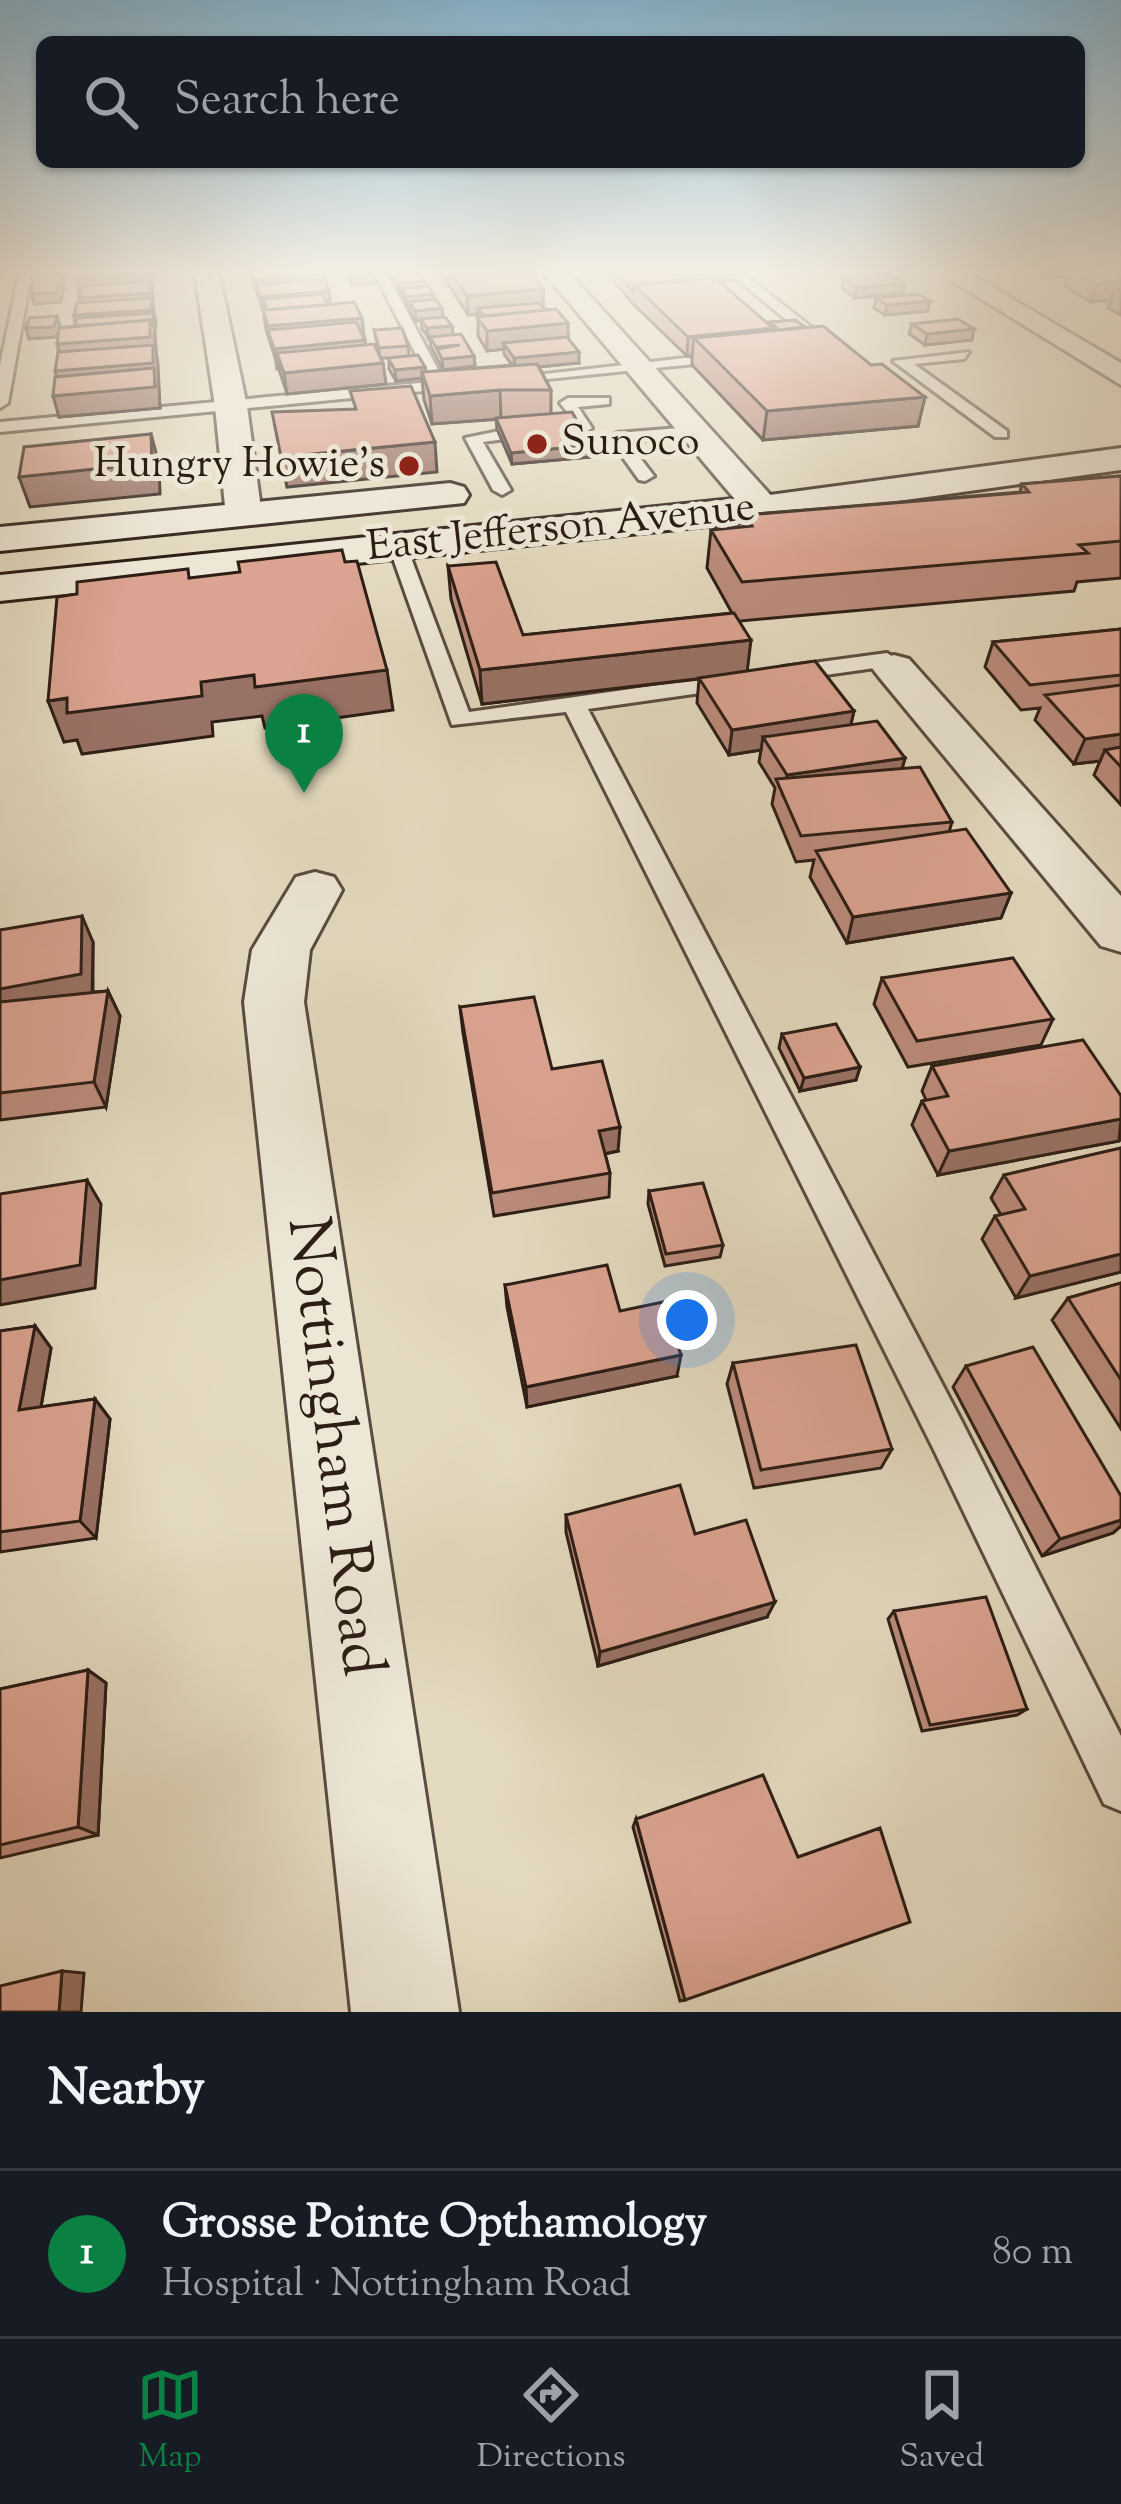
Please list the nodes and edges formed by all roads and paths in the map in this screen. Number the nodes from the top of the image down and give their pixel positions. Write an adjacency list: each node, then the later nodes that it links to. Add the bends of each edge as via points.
1 (7, 368): 9 (lane)
2 (225, 368): 10 (street)
3 (430, 368): 7 (lane)
4 (628, 368): 7 (lane)
5 (638, 368): 13 (street)
6 (910, 368): 14 (lane)
7 (439, 386): 10 (lane)
8 (604, 400): 17 (lane, via 568,403 580,433)
9 (0, 403)
10 (232, 406): 11 (lane); 22 (street)
11 (0, 427)
12 (1041, 429): 14 (main road)
13 (692, 431): 17 (lane); 19 (street)
14 (1001, 434): 15 (main road)
15 (936, 442)
16 (1121, 459): 21 (main road, East Jefferson Avenue)
17 (618, 460): 19 (main road, East Jefferson Avenue)
18 (782, 461): 19 (main road, East Jefferson Avenue)
19 (724, 469): 21 (street)
20 (550, 485): 22 (main road, East Jefferson Avenue, via 497,458)
21 (762, 508): 24 (main road, East Jefferson Avenue)
22 (244, 515): 23 (main road, East Jefferson Avenue)
23 (0, 539)
24 (398, 547): 25 (main road, East Jefferson Avenue); 27 (lane, via 460,719)
25 (0, 588)
26 (894, 668): 27 (lane, via 887,660); 29 (street)
27 (574, 704): 30 (lane)
28 (315, 890): 31 (street, Nottingham Road, via 281,950 274,1002)
29 (1121, 932)
30 (1121, 1787)
31 (405, 2012)

